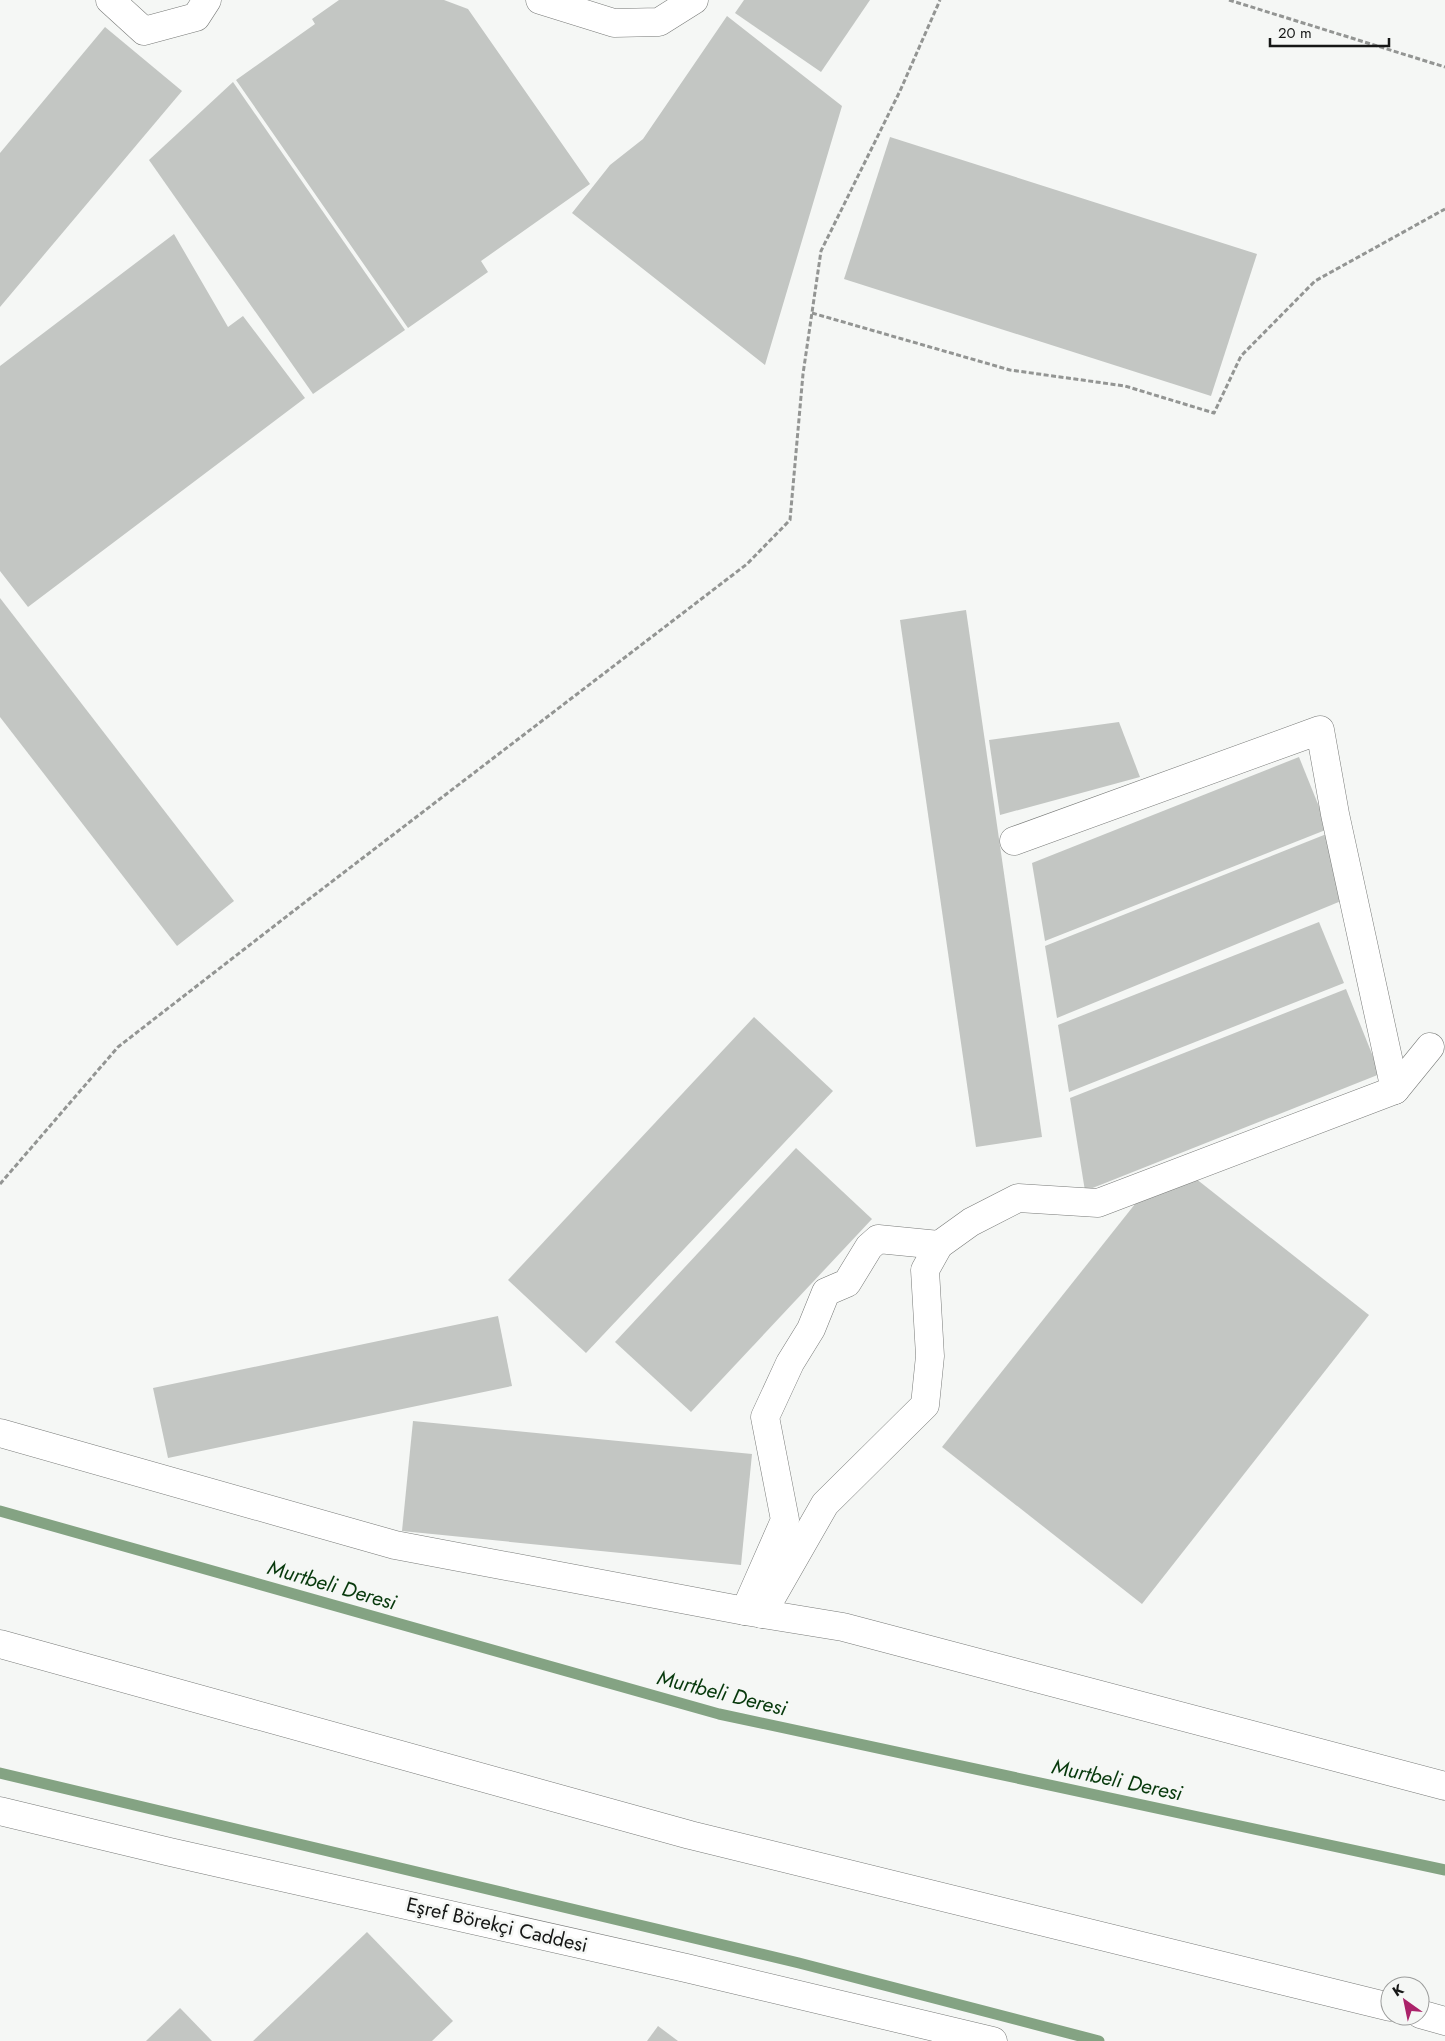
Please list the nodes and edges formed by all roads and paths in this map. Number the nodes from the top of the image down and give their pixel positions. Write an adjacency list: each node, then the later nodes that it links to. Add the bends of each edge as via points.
1 (110, 0): 2 (street, via 144,31 196,17)
2 (207, 0)
3 (540, 0): 4 (street, via 614,23 659,22)
4 (694, 0)
5 (940, 0): 9 (path, via 900,91 821,250)
6 (1229, 0): 7 (path)
7 (1445, 67)
8 (1445, 209): 9 (path, via 1315,281 1241,356 1214,413 1125,386 1010,370)
9 (812, 313): 13 (path, via 802,374 790,520 747,564 118,1048)
10 (1014, 840): 12 (street, via 1320,730)
11 (1430, 1047): 12 (street)
12 (1395, 1090): 14 (street, via 1098,1203 1018,1198 971,1222)
13 (0, 1184)
14 (939, 1245): 16 (street, via 925,1270 930,1356 925,1406 825,1504); 16 (street, via 878,1239 869,1247 846,1283 826,1292 811,1329 790,1363 764,1417 785,1520)
15 (0, 1433): 16 (street, via 395,1545)
16 (754, 1613): 18 (street, via 843,1627)
17 (0, 1644): 20 (street, via 690,1835)
18 (1445, 1786)
19 (0, 1811): 23 (street, Eşref Börekçi Caddesi)
20 (1380, 2005)
21 (1430, 2017): 22 (street)
22 (1445, 2021)
23 (993, 2041)

